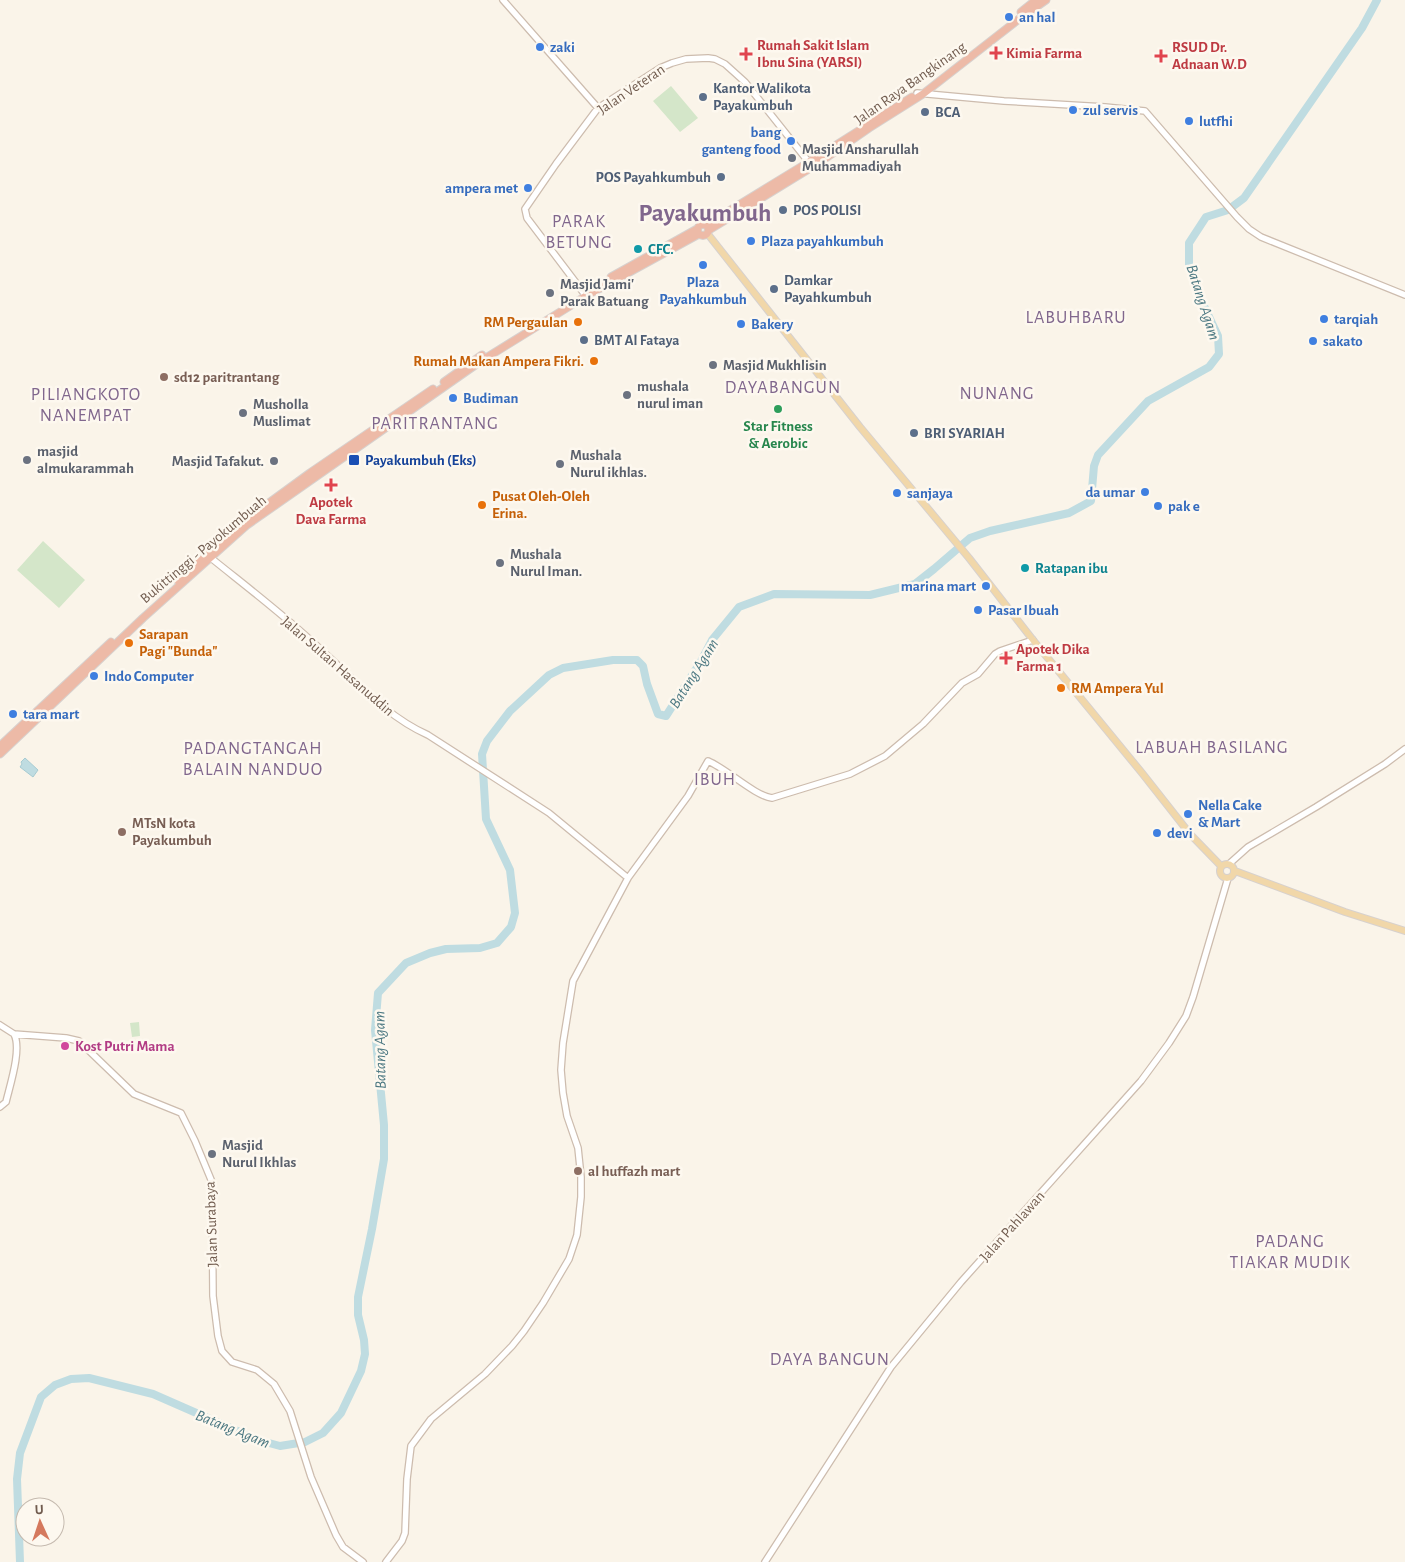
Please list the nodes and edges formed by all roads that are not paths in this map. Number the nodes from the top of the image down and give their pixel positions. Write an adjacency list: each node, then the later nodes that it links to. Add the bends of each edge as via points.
1 (503, 0): 6 (street)
2 (1036, 0): 4 (highway, Jalan Raya Bangkinang)
3 (1046, 0): 4 (highway, Jalan Raya Bangkinang)
4 (1018, 18): 5 (highway, Jalan Raya Bangkinang)
5 (920, 94): 7 (highway, Jalan Raya Bangkinang); 10 (street, via 1145,111 1249,229 1261,237)
6 (598, 108): 7 (street, Jalan Veteran, via 672,63 698,58 715,59 745,82); 9 (street, Jalan Veteran, via 526,209 526,218)
7 (810, 165): 8 (highway, Jalan Raya Bangkinang)
8 (704, 230): 9 (highway, Bukittinggi - Payokumbuah); 13 (main road)
9 (585, 294): 11 (highway, Bukittinggi - Payokumbuah)
10 (1405, 294)
11 (381, 428): 12 (highway, Bukittinggi - Payokumbuah, via 248,525); 14 (highway, Bukittinggi - Payokumbuah, via 310,473 244,521)
12 (211, 558): 14 (highway, Bukittinggi - Payokumbuah); 21 (street, Jalan Sultan Hasanuddin, via 318,646 386,709 549,813)
13 (1033, 640): 19 (main road, via 1190,834); 21 (street, via 995,654 978,674 962,683 893,751 850,774 772,798 708,761 684,802)
14 (110, 646): 15 (highway, Bukittinggi - Payokumbuah); 17 (highway, Bukittinggi - Payokumbuah)
15 (0, 746)
16 (1405, 749): 18 (street, via 1248,847)
17 (0, 754)
18 (1229, 864): 19 (main road); 20 (main road)
19 (1221, 866): 22 (main road, via 1221,876)
20 (1235, 871): 22 (main road); 23 (main road)
21 (628, 878): 28 (street, via 573,981 563,1043 563,1094 578,1148 581,1177 578,1227 569,1259 518,1338 485,1374 431,1419 411,1446 405,1533)
22 (1228, 878): 29 (street, Jalan Pahlawan, via 1193,997 1186,1016 1169,1043 1141,1081 961,1282 891,1368)
23 (1405, 931)
24 (0, 1025): 25 (street, Jalan Surabaya)
25 (16, 1037): 26 (street, via 14,1067 6,1102); 27 (street, Jalan Surabaya, via 78,1041 134,1094 181,1113 212,1182 213,1296 222,1351 232,1362 257,1370 274,1384 290,1411 311,1478 336,1535)
26 (0, 1107)
27 (363, 1562)
28 (386, 1562)
29 (765, 1562)

